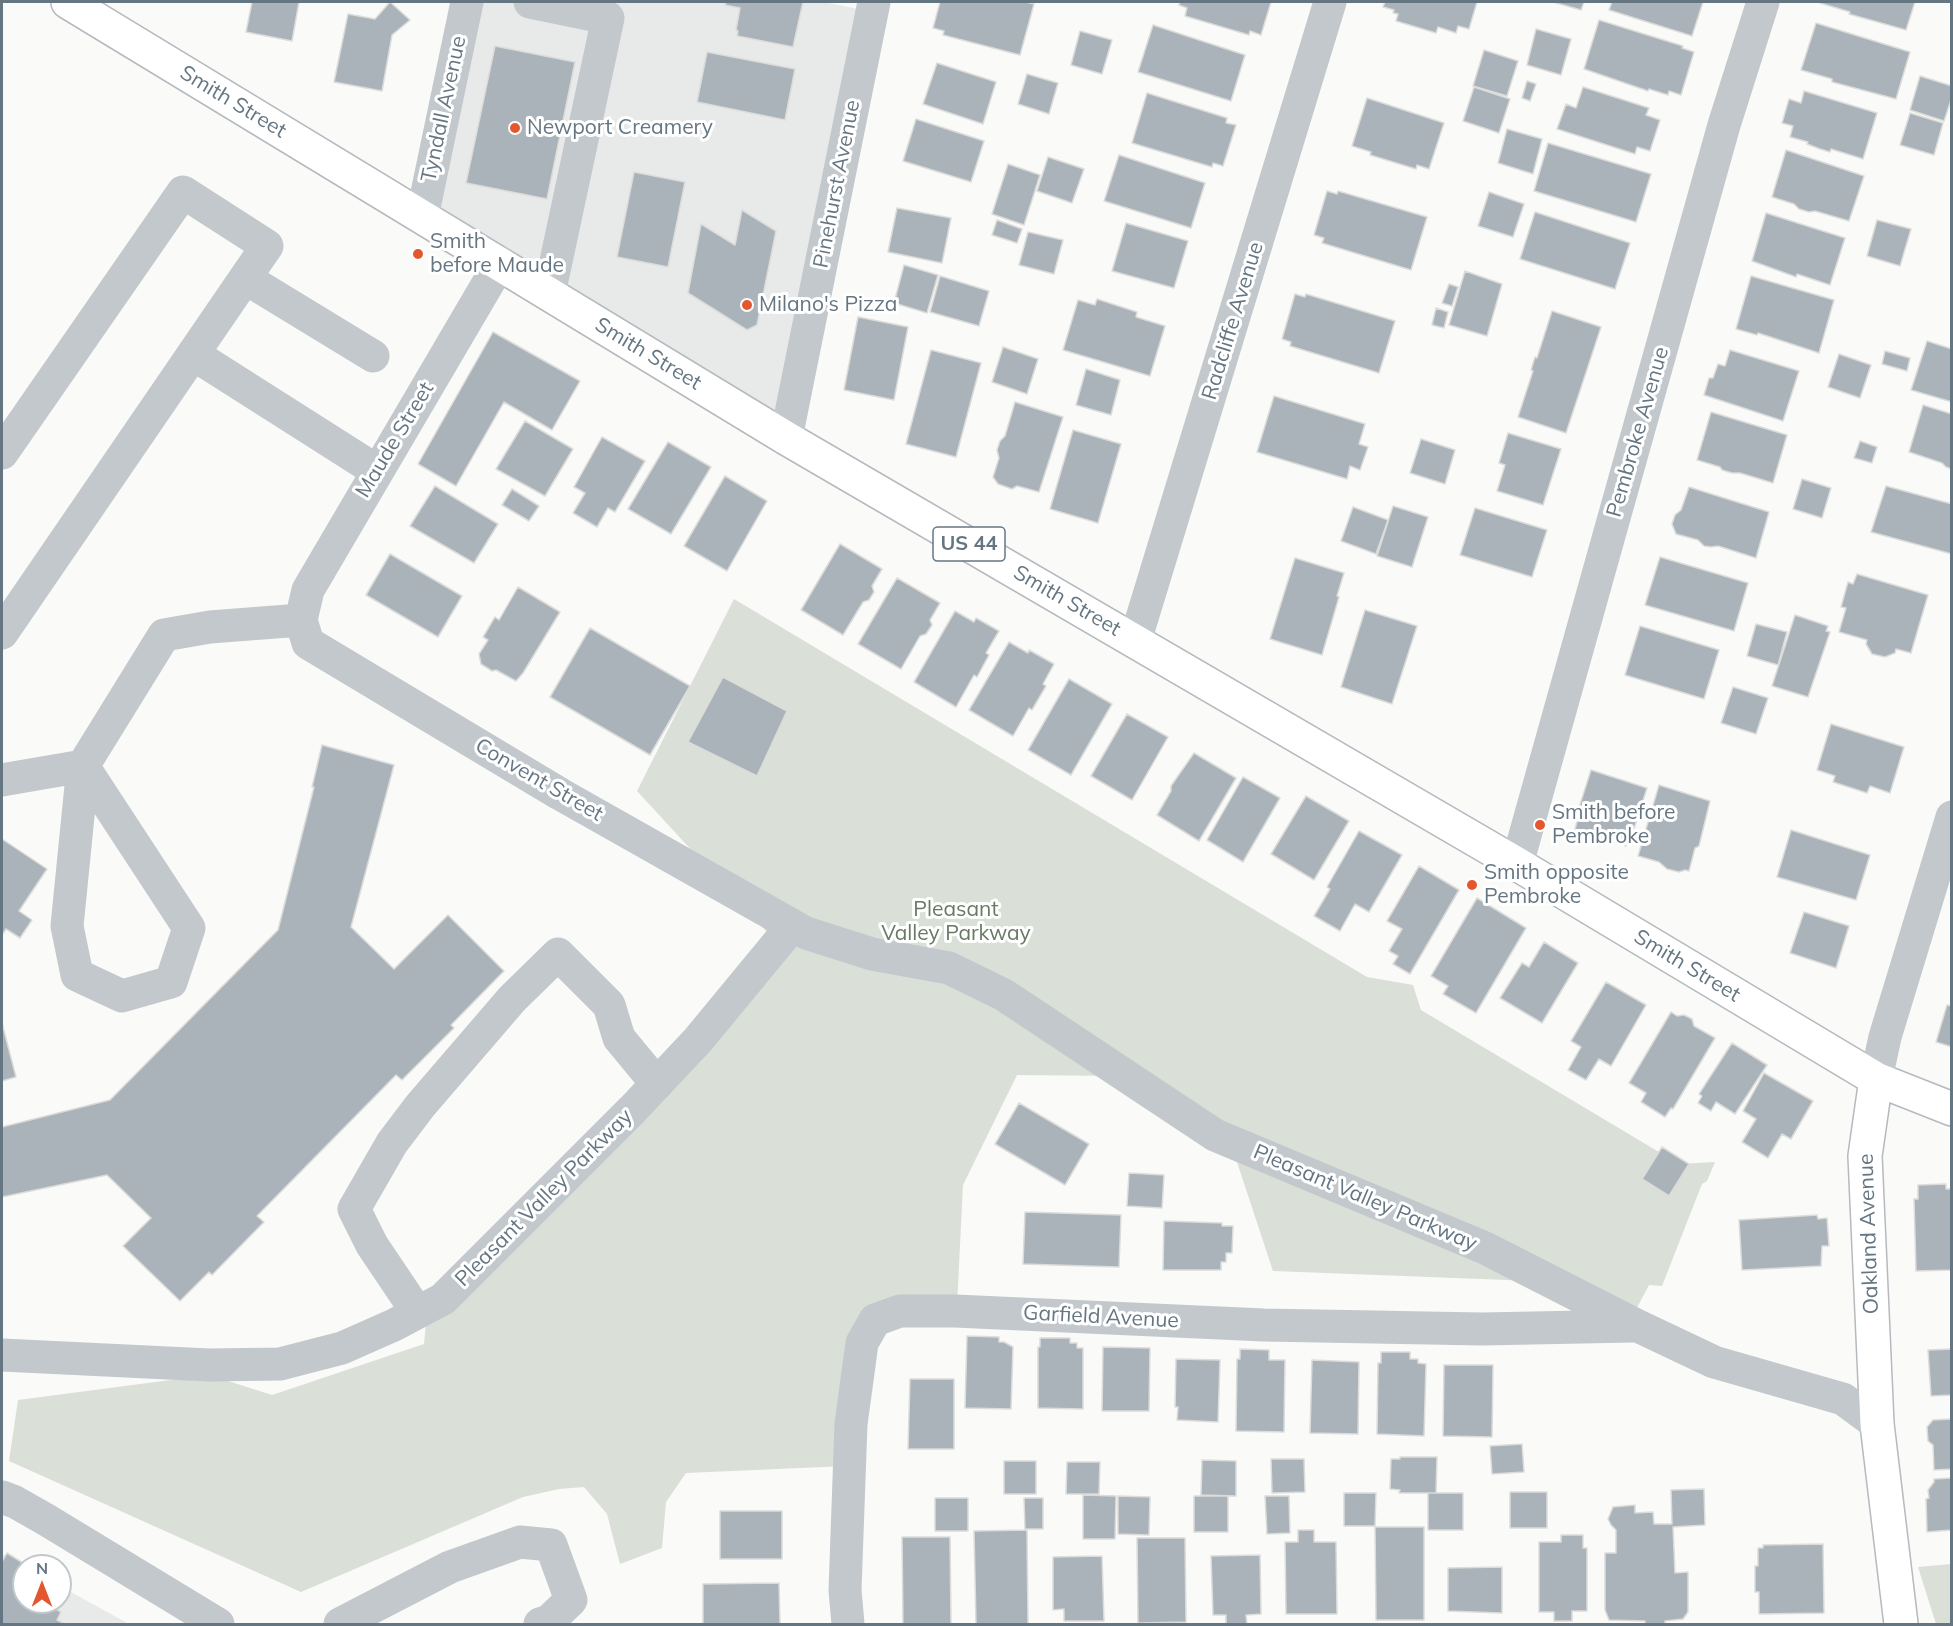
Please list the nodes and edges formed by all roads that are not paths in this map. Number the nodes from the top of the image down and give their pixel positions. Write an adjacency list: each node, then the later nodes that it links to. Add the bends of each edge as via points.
1 (68, 2): 7 (main road, Smith Street / US 44)
2 (467, 2): 7 (street, Tyndall Avenue)
3 (530, 2): 10 (street, via 608,18)
4 (874, 2): 13 (street, Pinehurst Avenue)
5 (1330, 2): 18 (street, Radcliffe Avenue)
6 (1762, 2): 22 (street, Pembroke Avenue)
7 (422, 217): 8 (main road, Smith Street / US 44)
8 (500, 263): 10 (main road, Smith Street / US 44); 15 (street, Maude Street)
9 (245, 278): 11 (street); 12 (street); 14 (street, via 267,246 183,192)
10 (549, 294): 13 (main road, Smith Street / US 44)
11 (193, 354): 15 (street); 17 (street)
12 (373, 356)
13 (786, 438): 18 (main road, Smith Street / US 44)
14 (2, 453)
15 (376, 471): 16 (street, Maude Street, via 308,590)
16 (301, 620): 19 (street, via 164,635); 23 (street, Convent Street, via 308,643 560,794)
17 (2, 633)
18 (1135, 641): 22 (main road, Smith Street / US 44)
19 (83, 766): 19 (street, via 189,928 171,982 122,996 77,975 66,926); 20 (street)
20 (2, 780)
21 (1952, 817): 24 (street, Oakland Avenue, via 1885,1037)
22 (1517, 864): 24 (main road, Smith Street / US 44)
23 (792, 926): 25 (street, Pleasant Valley Parkway, via 709,1028); 28 (street, Pleasant Valley Parkway, via 872,954 949,968 1004,996 1215,1134 1485,1248)
24 (1876, 1079): 26 (main road, Smith Street / US 44); 30 (main road, Oakland Avenue, via 1865,1156)
25 (657, 1083): 27 (street, Pleasant Valley Parkway, via 443,1299); 27 (street, via 620,1038 609,1005 558,954 512,999 420,1106 392,1143 354,1209 372,1245)
26 (1952, 1109)
27 (417, 1312): 29 (street, Pleasant Valley Parkway, via 342,1348 280,1364 209,1365)
28 (1638, 1326): 30 (street, Pleasant Valley Parkway, via 1714,1362 1843,1399); 35 (street, Garfield Avenue, via 1482,1329 1275,1325 955,1311 900,1311 876,1320 862,1343 851,1424 845,1590)
29 (2, 1354)
30 (1876, 1424): 36 (main road, Oakland Avenue)
31 (2, 1497): 32 (street)
32 (218, 1624)
33 (340, 1624): 34 (street, via 450,1567 520,1542 551,1545 571,1599 549,1621)
34 (540, 1624)
35 (848, 1624)
36 (1901, 1624)

